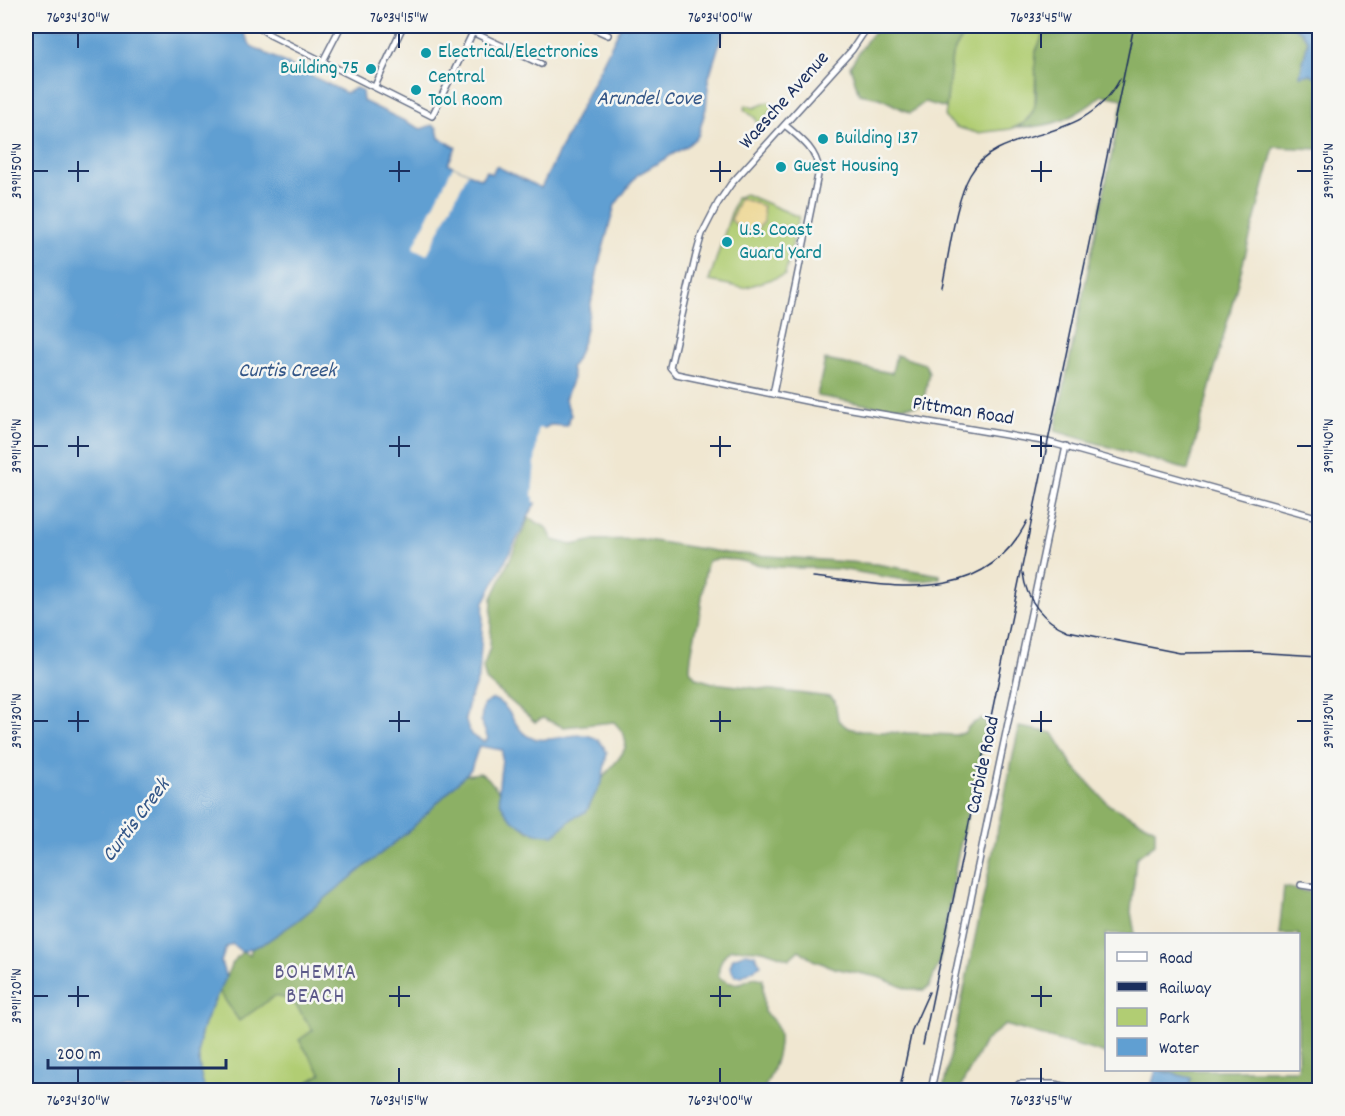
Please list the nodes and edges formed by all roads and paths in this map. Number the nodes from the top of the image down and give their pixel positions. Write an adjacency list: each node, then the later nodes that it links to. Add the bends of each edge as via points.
1 (257, 26): 10 (street)
2 (341, 26): 10 (street)
3 (403, 26): 12 (street)
4 (459, 26): 8 (street)
5 (476, 26): 8 (street)
6 (588, 26): 9 (street)
7 (868, 26): 13 (street, Waesche Avenue, via 852,50)
8 (472, 33): 11 (street); 12 (street, via 432,116)
9 (608, 35)
10 (323, 61): 12 (street)
11 (541, 64)
12 (375, 86)
13 (785, 125): 14 (street, Waesche Avenue, via 731,184 709,218 696,255); 15 (street, via 816,156 819,177)
14 (670, 366): 15 (street, Pittman Road, via 676,374)
15 (773, 394): 16 (street, Pittman Road)
16 (1066, 446): 17 (street, Pittman Road); 20 (street, Carbide Road)
17 (1320, 518)
18 (1301, 885): 19 (street)
19 (1320, 888)
20 (931, 1090)
21 (1013, 1090): 22 (street, via 1019,1084 1054,1084)
22 (1081, 1090)

